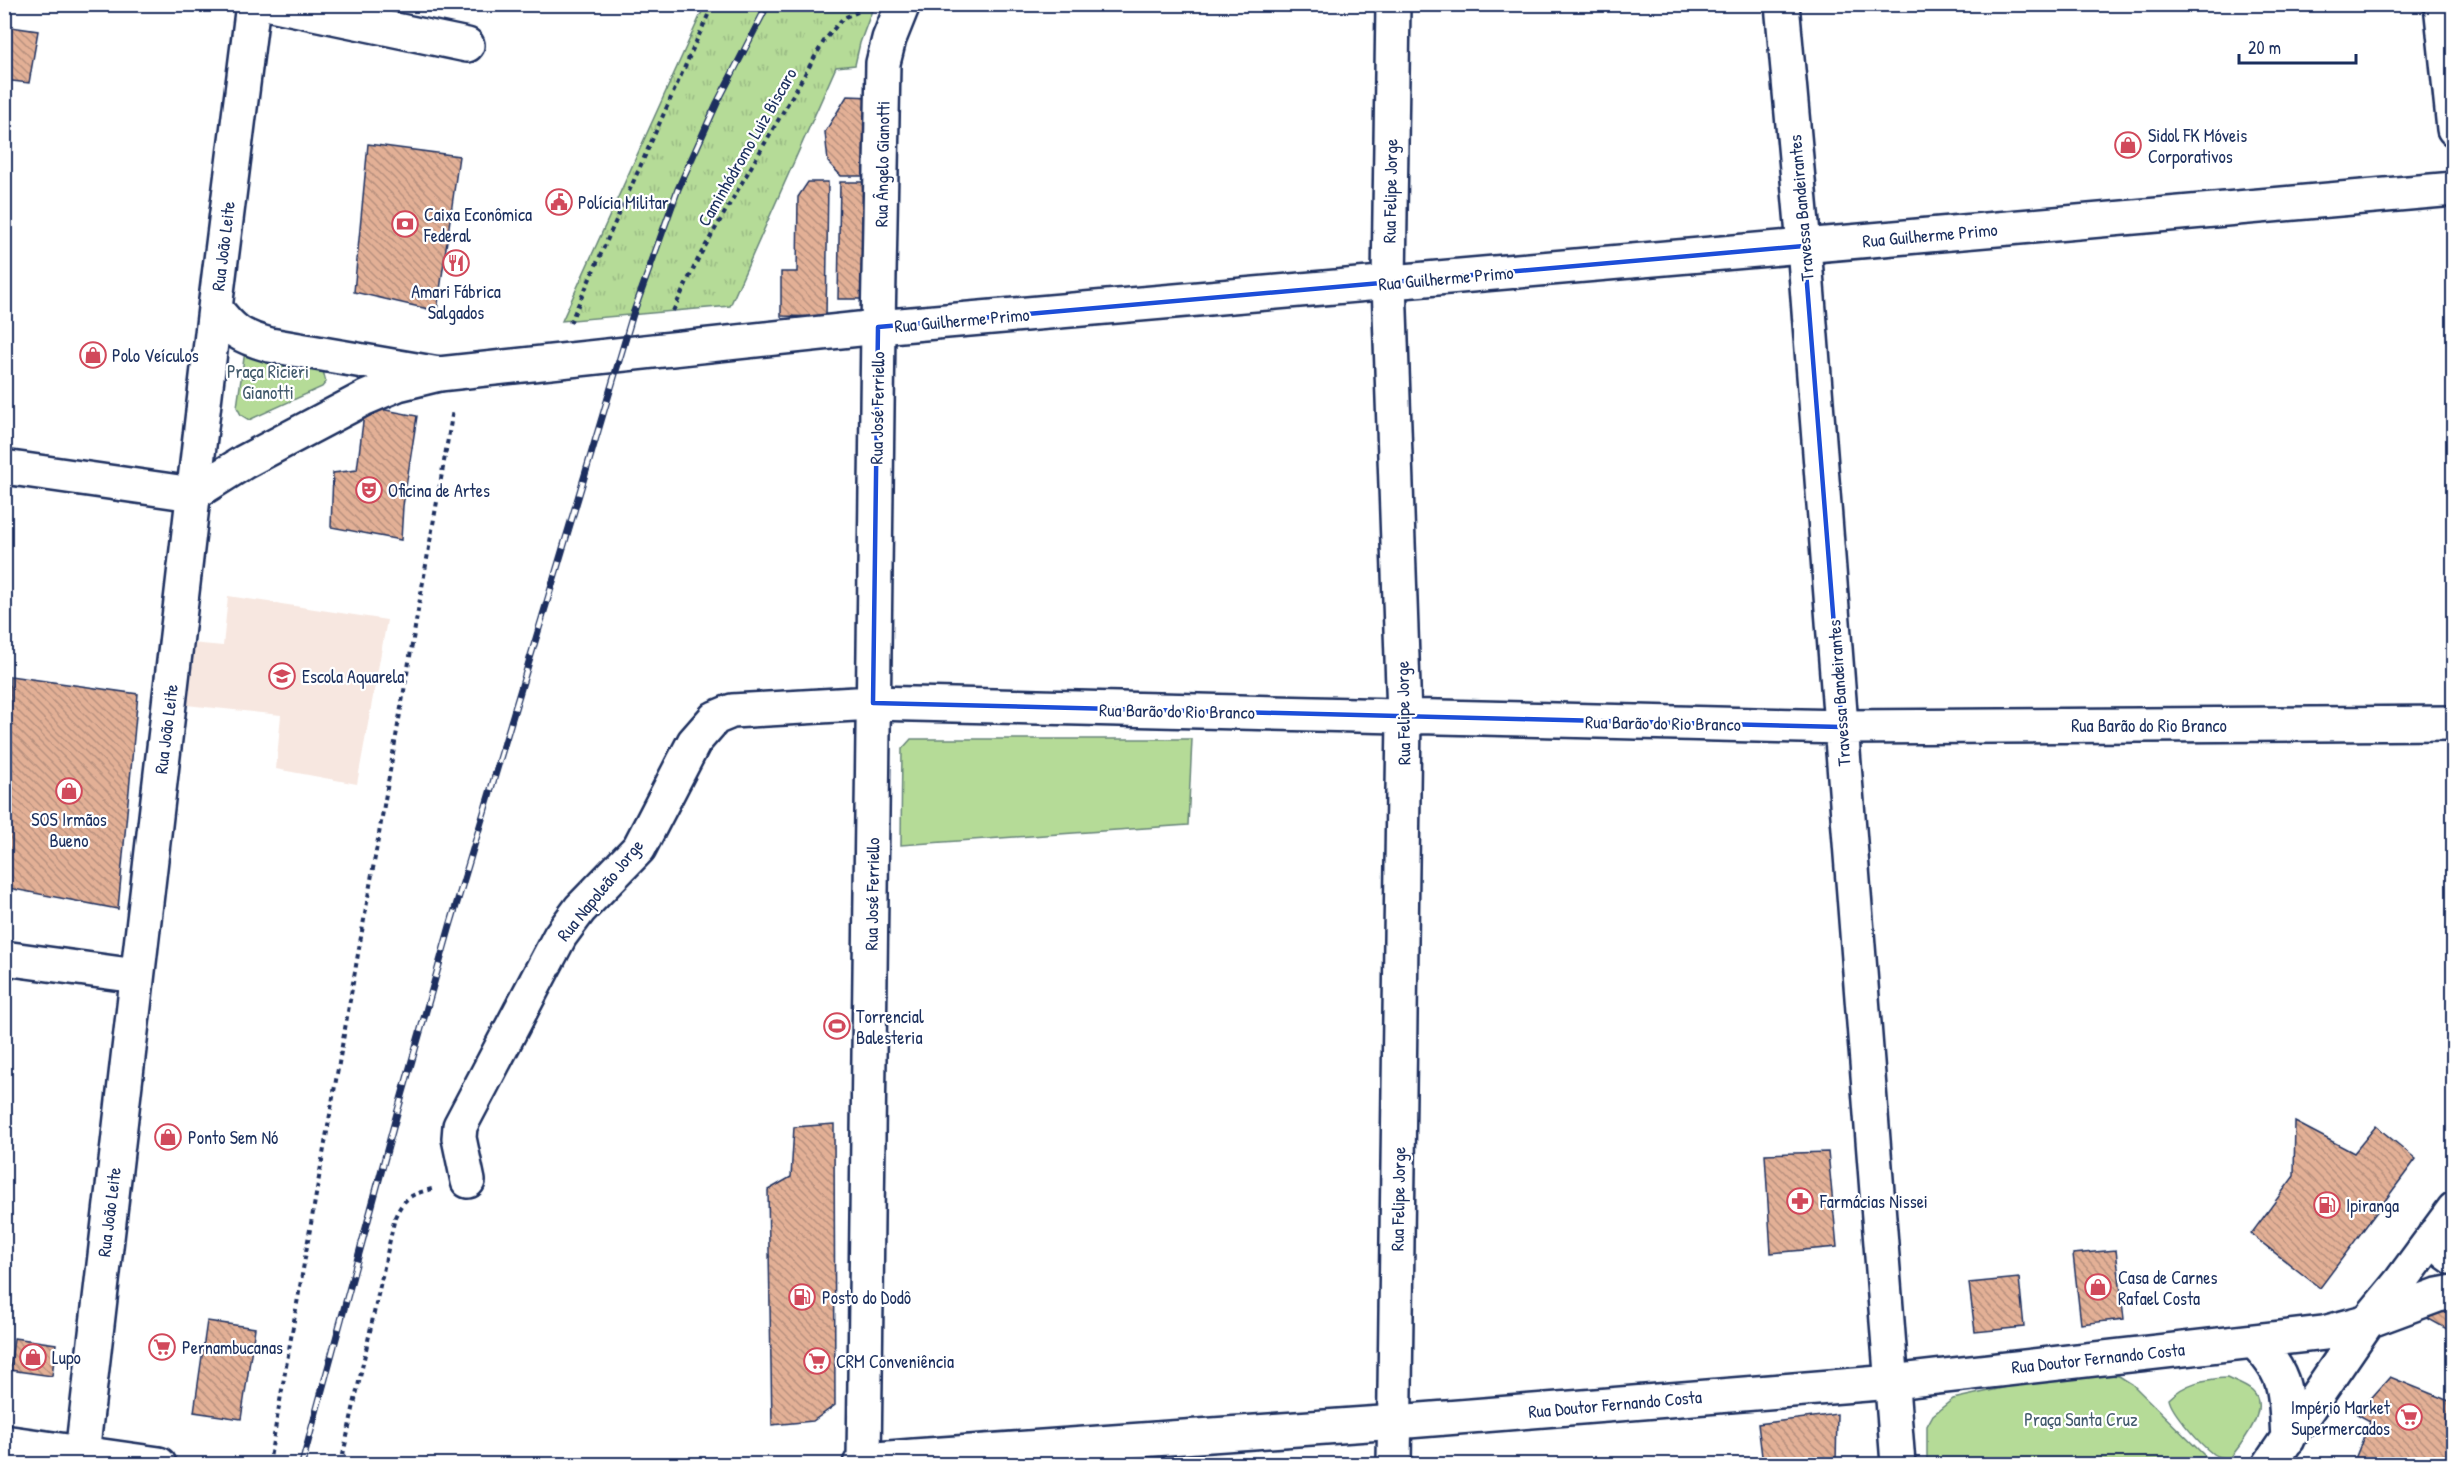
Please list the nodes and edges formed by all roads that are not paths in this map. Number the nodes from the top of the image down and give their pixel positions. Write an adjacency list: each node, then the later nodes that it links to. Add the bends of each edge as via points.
1 (254, 4): 12 (street, Rua João Leite)
2 (271, 4): 7 (street)
3 (1393, 4): 11 (street, Rua Felipe Jorge)
4 (1782, 4): 10 (street, Travessa Bandeirantes)
5 (2441, 4): 8 (street)
6 (900, 11): 13 (street, Rua Ângelo Gianotti, via 883,63)
7 (467, 45)
8 (2454, 129)
9 (2454, 189): 10 (street, Rua Guilherme Primo)
10 (1804, 246): 11 (street, Rua Guilherme Primo); 20 (street, Travessa Bandeirantes)
11 (1389, 282): 13 (street, Rua Guilherme Primo); 18 (street, Rua Felipe Jorge)
12 (215, 308): 14 (street, via 231,330 245,339); 16 (street, Rua João Leite)
13 (878, 327): 14 (street, Rua Guilherme Primo); 17 (street, Rua José Ferriello)
14 (447, 373): 16 (street, via 398,384 365,398 244,462)
15 (4, 467): 16 (street)
16 (193, 494): 22 (street, Rua João Leite)
17 (873, 703): 18 (street, Rua Barão do Rio Branco); 23 (street, Rua Napoleão Jorge, via 732,711 715,718 705,729 688,753 639,848 580,909 560,936 465,1112 459,1138); 33 (street, Rua José Ferriello)
18 (1404, 716): 20 (street, Rua Barão do Rio Branco); 29 (street, Rua Felipe Jorge)
19 (2454, 723): 20 (street, Rua Barão do Rio Branco)
20 (1842, 727): 28 (street, Travessa Bandeirantes)
21 (4, 958): 22 (street)
22 (136, 976): 32 (street, Rua João Leite)
23 (468, 1181)
24 (2448, 1234): 26 (street)
25 (2454, 1292): 26 (street, Rua Doutor Fernando Costa)
26 (2368, 1321): 27 (street, Rua Doutor Fernando Costa, via 2324,1333); 31 (street)
27 (2254, 1341): 28 (street, Rua Doutor Fernando Costa); 31 (street, via 2271,1359 2284,1385)
28 (1892, 1382): 29 (street, Rua Doutor Fernando Costa); 36 (street)
29 (1395, 1422): 33 (street, Rua Doutor Fernando Costa); 35 (street, Rua Felipe Jorge)
30 (4, 1442): 32 (street)
31 (2279, 1452)
32 (82, 1454): 34 (street)
33 (862, 1462)
34 (159, 1464)
35 (1394, 1464)
36 (1898, 1464)

